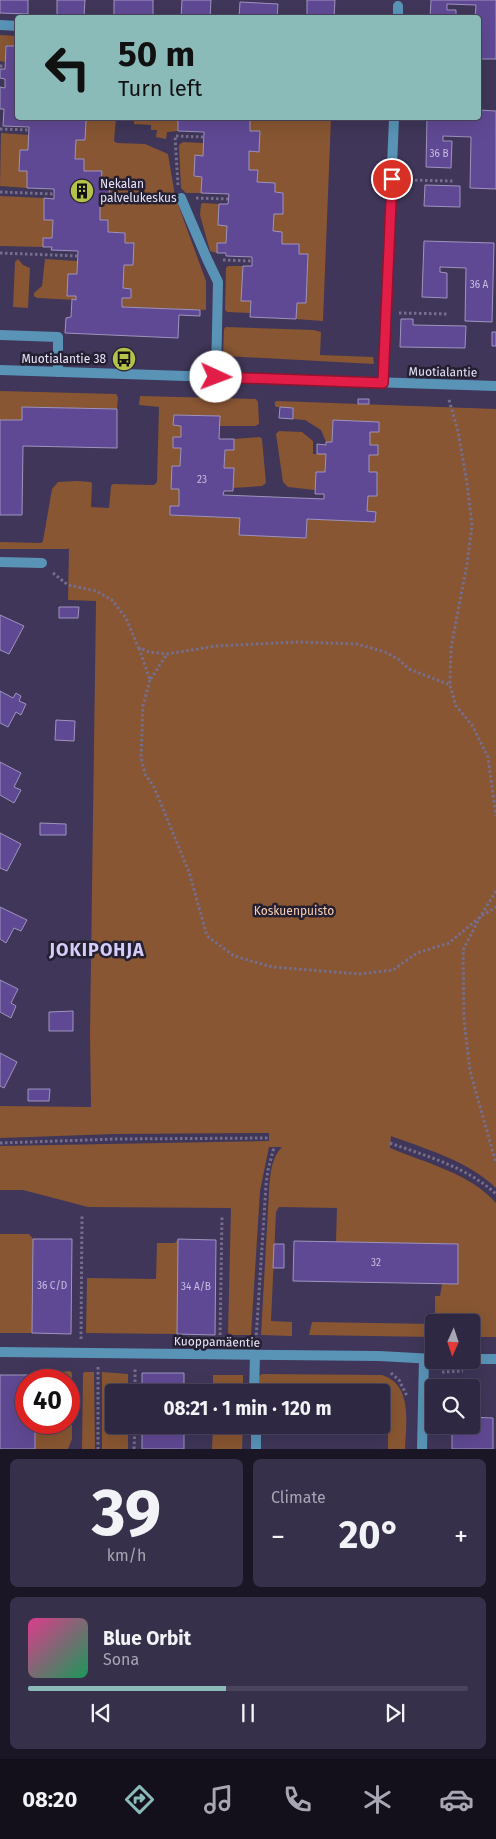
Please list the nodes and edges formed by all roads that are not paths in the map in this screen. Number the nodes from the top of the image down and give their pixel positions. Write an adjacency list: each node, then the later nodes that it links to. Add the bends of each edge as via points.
1 (398, 6): 2 (street)
2 (398, 15)
3 (0, 25): 4 (street)
4 (15, 26)
5 (394, 120): 11 (street)
6 (181, 198): 10 (street, via 218,282)
7 (0, 335): 9 (street, via 58,337)
8 (0, 370): 9 (street, Muotialantie)
9 (58, 372): 10 (street, Muotialantie)
10 (216, 377): 11 (street, Muotialantie)
11 (383, 383): 12 (street, Muotialantie)
12 (496, 386)
13 (0, 562): 14 (street)
14 (42, 563)
15 (0, 1352): 16 (street, Kuoppamäentie)
16 (255, 1355): 17 (street, Kuoppamäentie); 21 (street)
17 (425, 1359)
18 (480, 1359): 19 (street)
19 (496, 1359)
20 (428, 1369): 24 (street)
21 (254, 1384)
22 (256, 1434): 23 (street)
23 (256, 1449)
24 (422, 1449)

